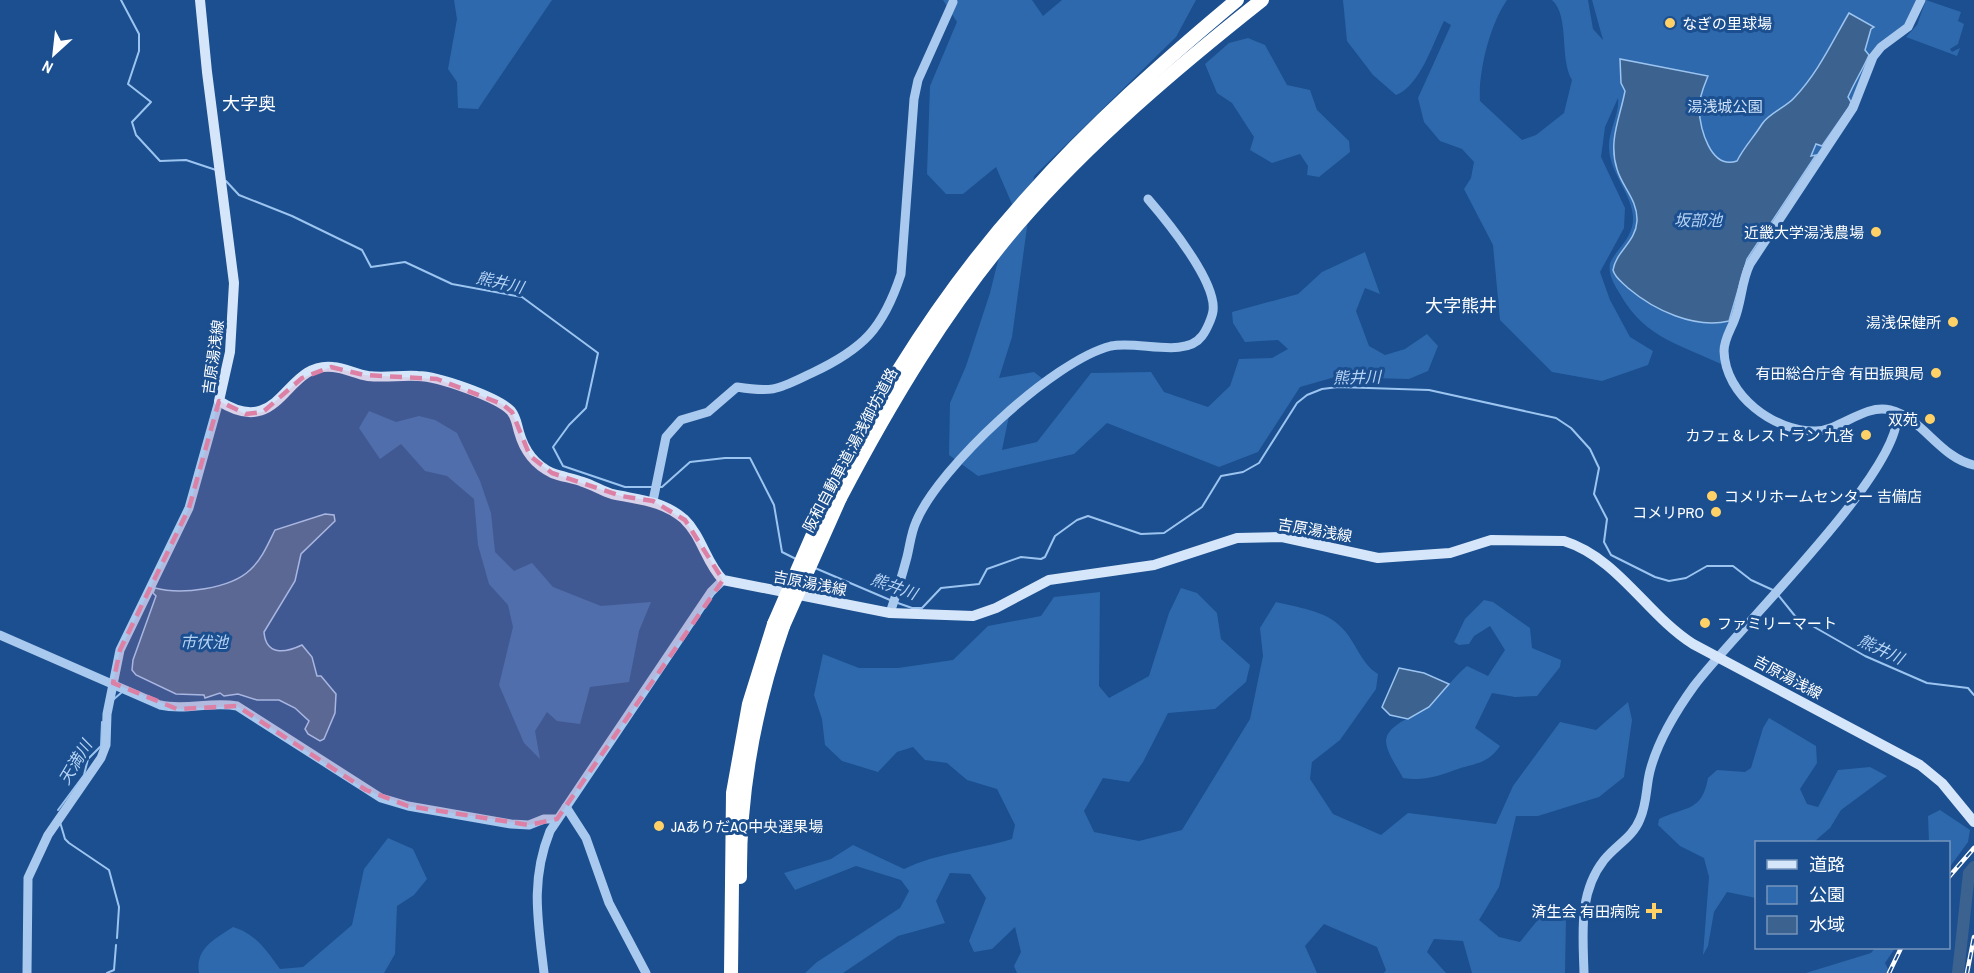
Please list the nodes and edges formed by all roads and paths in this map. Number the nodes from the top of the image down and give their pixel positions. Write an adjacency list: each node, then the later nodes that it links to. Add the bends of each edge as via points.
1 (200, 0): 8 (main road, 吉原湯浅線, via 234,283 234,317)
2 (1236, 0): 7 (highway, 阪和自動車道;湯浅御坊道路, via 1127,97)
3 (1263, 0): 7 (highway, 阪和自動車道;湯浅御坊道路, via 1132,109)
4 (1921, 0): 9 (street, via 1908,27 1873,57 1852,108 1750,264 1738,311 1724,344 1727,367 1746,402 1788,425 1822,430 1872,411)
5 (953, 2): 11 (street, via 918,80 901,274 881,318 863,342 837,361 776,389 737,387 708,412 681,420 666,437)
6 (1148, 199): 13 (street, via 1199,268 1212,299 1213,312 1202,336 1176,349 1137,343 1089,352 1056,372 946,473 930,494 915,523)
7 (1032, 200): 14 (highway, 阪和自動車道;湯浅御坊道路, bridge, via 960,281 893,391 862,433)
8 (219, 401): 11 (main road, 吉原湯浅線, via 246,414 263,412 302,378 331,367 364,375 437,379 502,404 512,412 523,446 552,473 609,493); 17 (street, via 189,508 120,650)
9 (1898, 413): 10 (street, via 1954,456); 16 (street, via 1897,428 1883,461 1840,518)
10 (1974, 465)
11 (653, 501): 12 (main road, 吉原湯浅線, via 685,520)
12 (723, 580): 13 (main road, 吉原湯浅線); 18 (street, via 711,592)
13 (890, 614): 16 (main road, 吉原湯浅線, via 973,616 1049,580 1145,567 1237,538 1282,537 1378,558 1450,553 1491,540 1564,541 1575,544 1619,574 1672,630)
14 (778, 625): 24 (highway, 阪和自動車道;湯浅御坊道路, via 749,704 734,793); 25 (highway, 阪和自動車道;湯浅御坊道路, via 746,779 741,835)
15 (0, 635): 17 (street)
16 (1718, 658): 20 (main road, 吉原湯浅線, via 1920,765 1942,783); 26 (street, via 1666,732 1653,760 1637,825 1604,861 1591,882 1584,905)
17 (113, 683): 19 (street, via 177,709 215,704 237,706 366,790 408,806 529,825); 21 (street, via 101,758 48,835 28,878)
18 (566, 807): 19 (street); 23 (street, via 586,838 609,903)
19 (557, 819): 22 (street, via 537,874)
20 (1974, 822)
21 (27, 973)
22 (544, 973)
23 (646, 973)
24 (731, 973)
25 (740, 973)
26 (1584, 973)

